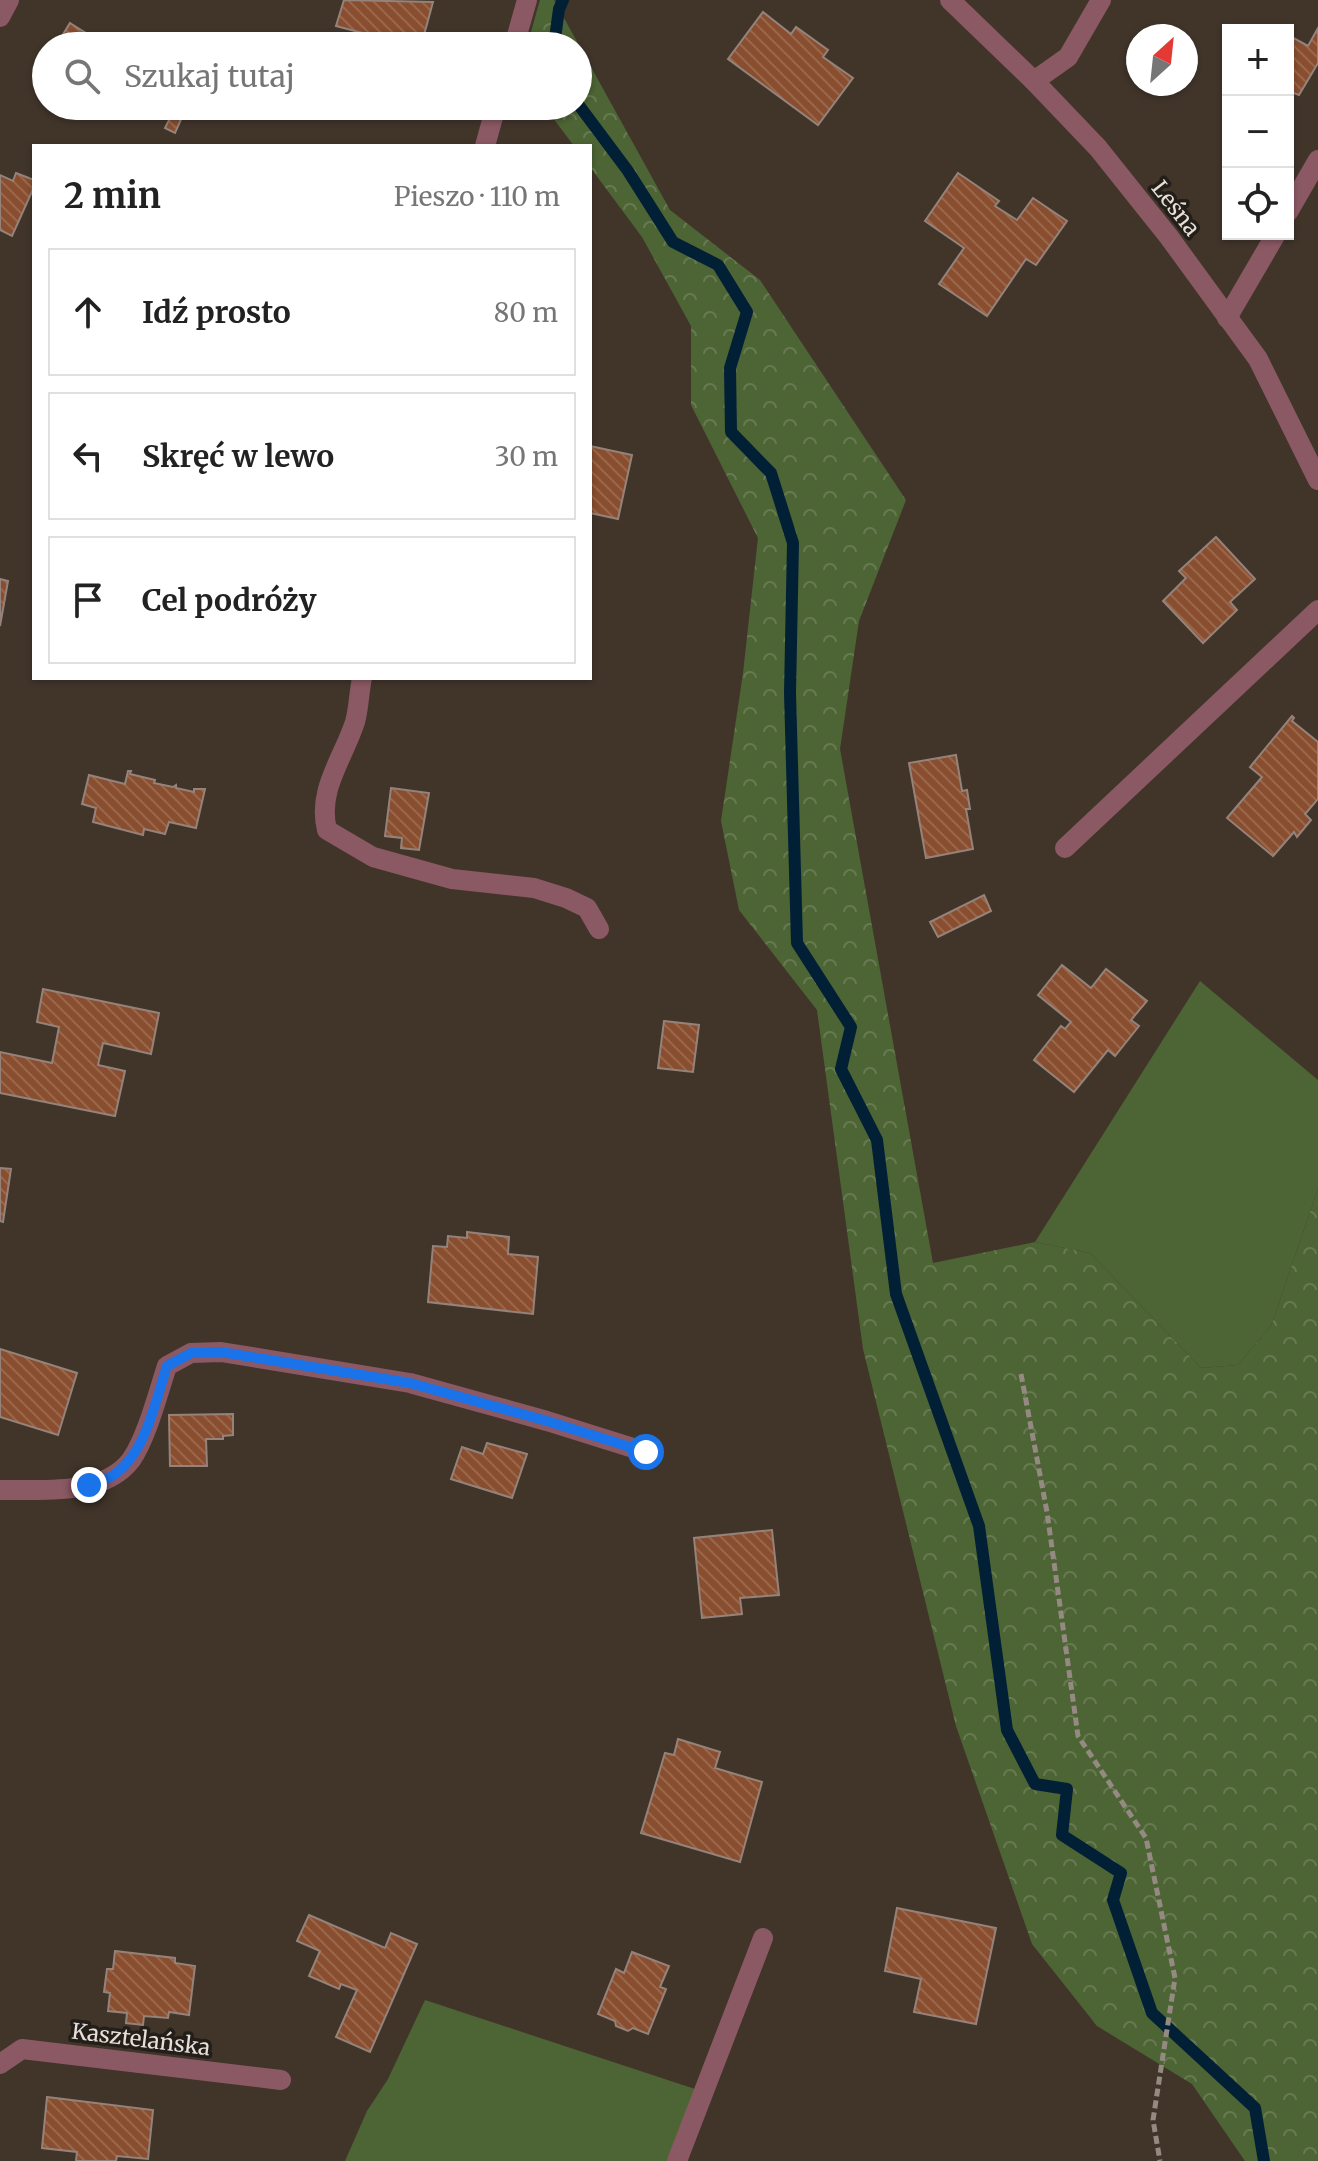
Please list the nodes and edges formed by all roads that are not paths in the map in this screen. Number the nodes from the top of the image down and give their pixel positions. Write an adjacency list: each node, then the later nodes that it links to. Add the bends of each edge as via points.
1 (9, 0): 5 (street)
2 (527, 0): 6 (street)
3 (950, 0): 7 (street, Leśna)
4 (1101, 0): 7 (street, via 1068,57)
5 (0, 17)
6 (518, 32)
7 (1034, 81): 13 (street, Leśna, via 1098,148)
8 (492, 120): 9 (street)
9 (486, 144)
10 (1318, 160): 11 (street)
11 (1294, 202)
12 (1272, 240): 13 (street)
13 (1227, 318): 14 (street, Leśna, via 1258,359)
14 (1318, 480)
15 (1318, 610): 17 (street)
16 (362, 680): 18 (street, via 355,721 328,785 323,814 327,830 373,857 452,879 534,888 566,898 587,908)
17 (1065, 848)
18 (599, 929)
19 (646, 1452): 20 (street, via 410,1383 221,1352 191,1353 167,1366 131,1460 111,1477 89,1485)
20 (0, 1490)
21 (763, 1938): 24 (street)
22 (0, 2064): 23 (street, Kasztelańska, via 22,2049)
23 (281, 2080)
24 (677, 2161)

